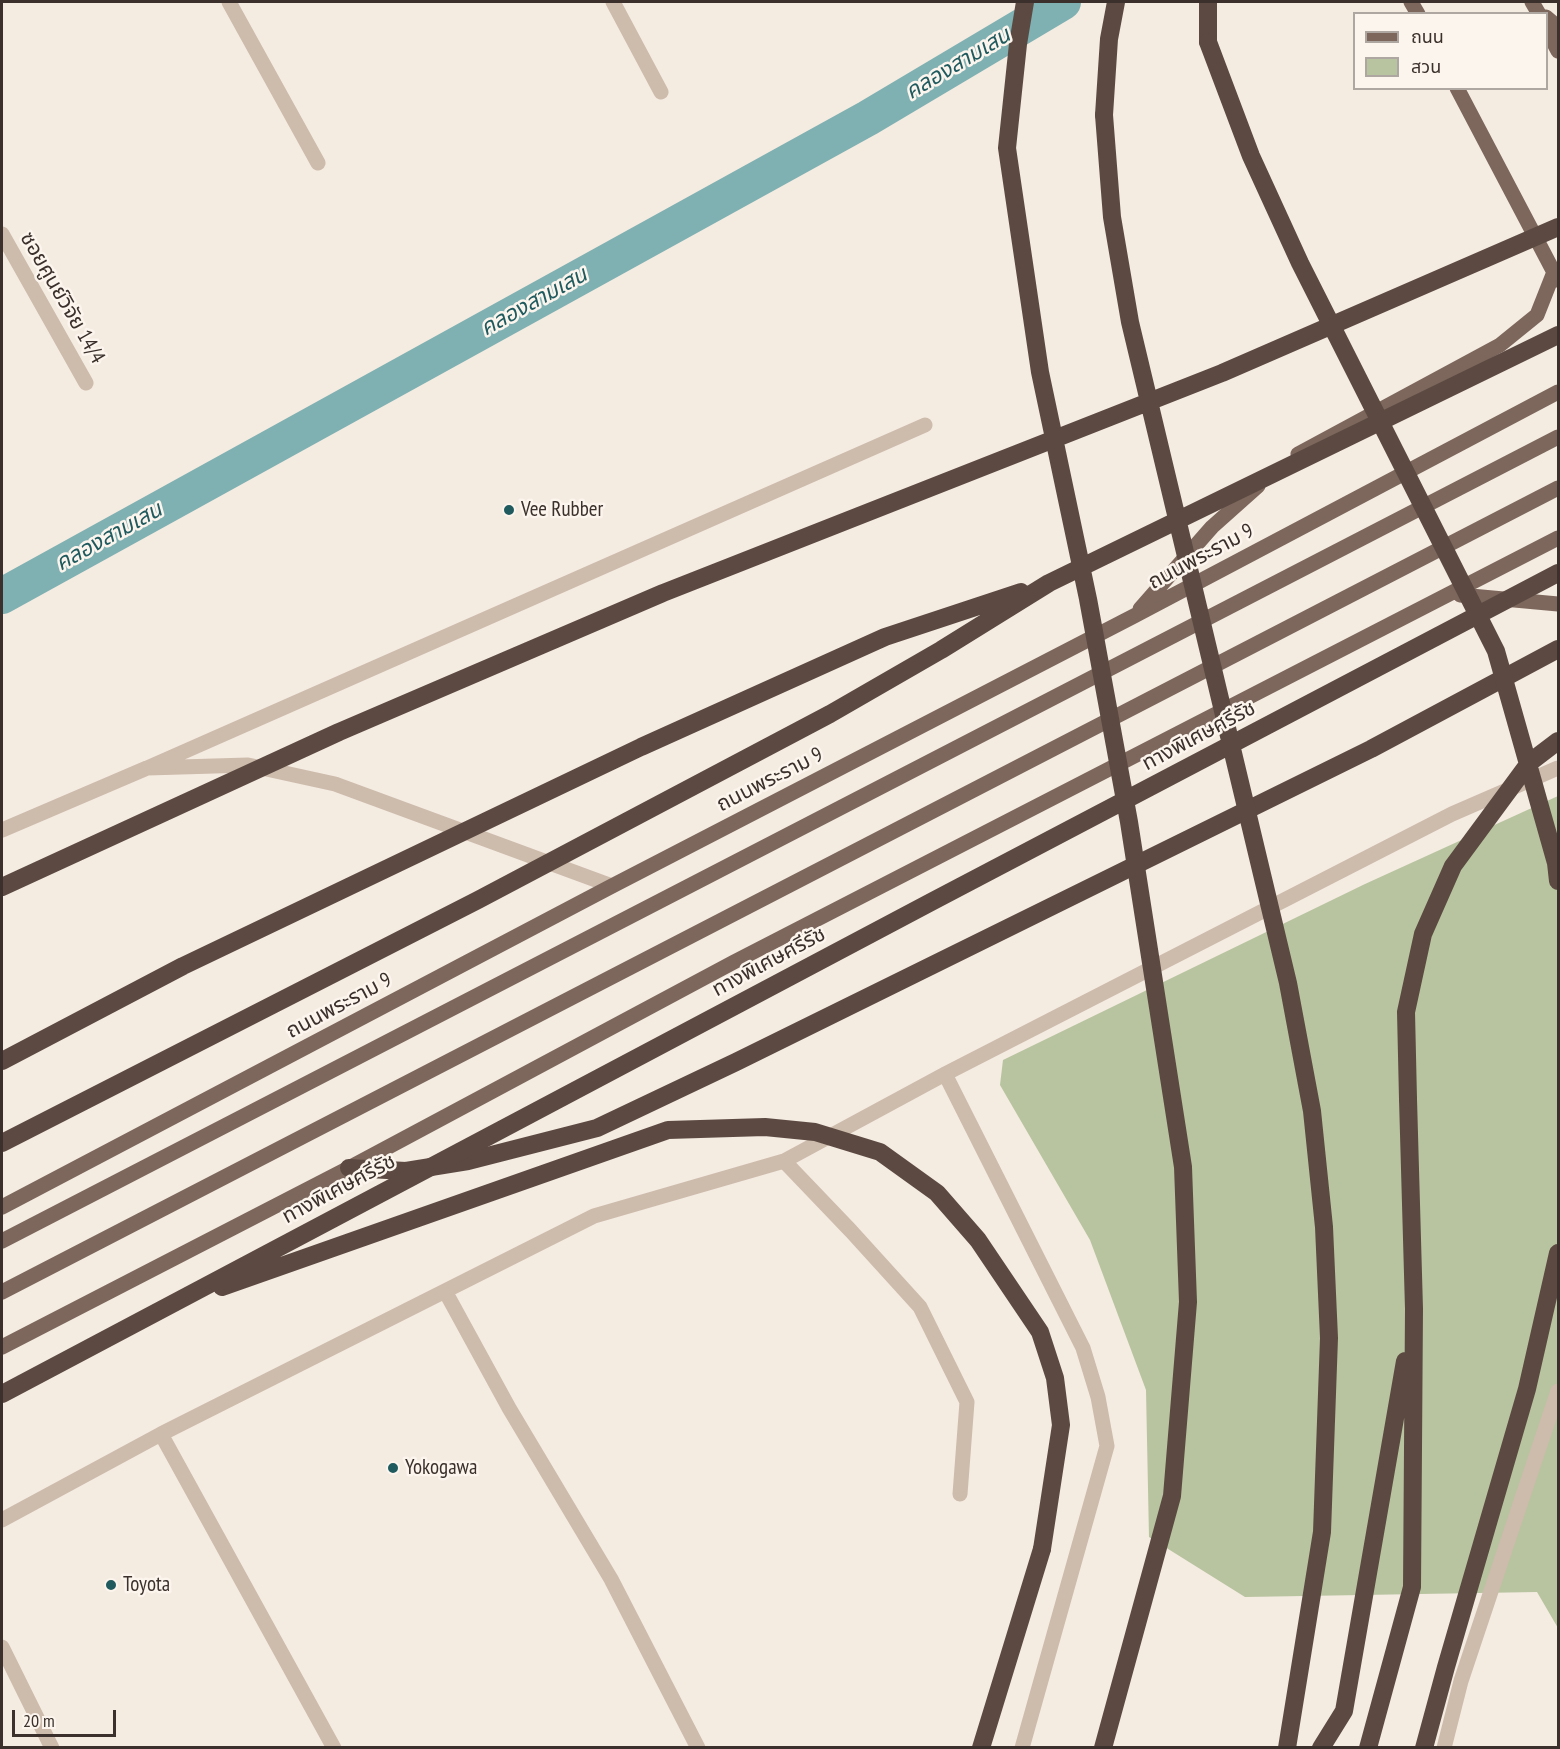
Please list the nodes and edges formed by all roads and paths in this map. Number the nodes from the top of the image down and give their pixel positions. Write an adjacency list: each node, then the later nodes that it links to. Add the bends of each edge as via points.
1 (229, 2): 10 (street)
2 (613, 2): 9 (street)
3 (1025, 2): 58 (highway, bridge, via 1007,148 1040,372 1127,811 1183,1167 1188,1302 1172,1496)
4 (1116, 2): 59 (highway, bridge, via 1109,39 1104,115 1112,218 1130,322 1288,983 1312,1111 1329,1338 1322,1532)
5 (1208, 2): 31 (highway, bridge, via 1208,42 1251,156 1300,263 1496,651)
6 (1548, 32): 7 (main road)
7 (1558, 51)
8 (1458, 90): 13 (main road)
9 (661, 92)
10 (318, 163)
11 (1558, 227): 33 (highway, bridge, via 1222,373 663,593 339,732)
12 (2, 234): 15 (street, ซอยศูนย์วิจัย 14/4)
13 (1556, 277): 25 (main road, via 1537,315 1500,345 1304,450 1253,489 1212,526)
14 (1558, 335): 22 (highway, bridge)
15 (86, 383)
16 (1558, 392): 25 (main road, ถนนพระราม 9)
17 (925, 425): 28 (street)
18 (1558, 437): 40 (main road, bridge)
19 (1558, 488): 43 (main road, bridge)
20 (1558, 538): 23 (main road)
21 (1558, 573): 44 (highway, ทางพิเศษศรีรัช, bridge)
22 (1049, 583): 34 (highway, bridge, via 885,637 641,747 183,966); 36 (highway, bridge, via 809,725 467,906)
23 (1449, 594): 24 (main road); 38 (main road, via 734,962)
24 (1558, 604)
25 (1134, 616): 32 (main road, ถนนพระราม 9)
26 (1558, 649): 38 (highway, bridge, via 1371,749 597,1128 468,1161 406,1171)
27 (1558, 741): 45 (highway, bridge, via 1529,763 1454,866 1423,934 1406,1012)
28 (147, 768): 30 (street); 32 (street, via 248,765 335,784)
29 (1558, 768): 35 (street, via 1452,814)
30 (2, 830)
31 (1558, 881)
32 (612, 886): 39 (main road, ถนนพระราม 9)
33 (2, 887)
34 (2, 1060)
35 (945, 1074): 37 (street); 57 (street, via 1083,1348 1107,1446)
36 (2, 1143)
37 (784, 1161): 42 (street, via 594,1215); 50 (street, via 920,1307 967,1402)
38 (349, 1168): 46 (main road)
39 (2, 1207)
40 (2, 1241)
41 (1558, 1253): 62 (highway, via 1527,1389)
42 (445, 1291): 49 (street); 55 (street, via 611,1579)
43 (2, 1292)
44 (163, 1308): 48 (highway, ทางพิเศษศรีรัช, bridge); 56 (highway, bridge, via 668,1130 765,1127 815,1132 880,1152 937,1193 978,1240 1040,1332 1055,1378 1061,1425 1042,1549)
45 (1414, 1309): 60 (highway, via 1344,1711); 61 (highway, via 1413,1587)
46 (2, 1347)
47 (1558, 1391): 63 (street, via 1461,1682)
48 (2, 1394)
49 (161, 1434): 51 (street); 54 (street)
50 (960, 1494)
51 (2, 1520)
52 (2, 1647): 53 (street)
53 (52, 1748)
54 (334, 1748)
55 (698, 1748)
56 (981, 1748)
57 (1022, 1748)
58 (1103, 1748)
59 (1287, 1748)
60 (1321, 1748)
61 (1368, 1748)
62 (1424, 1748)
63 (1444, 1748)

